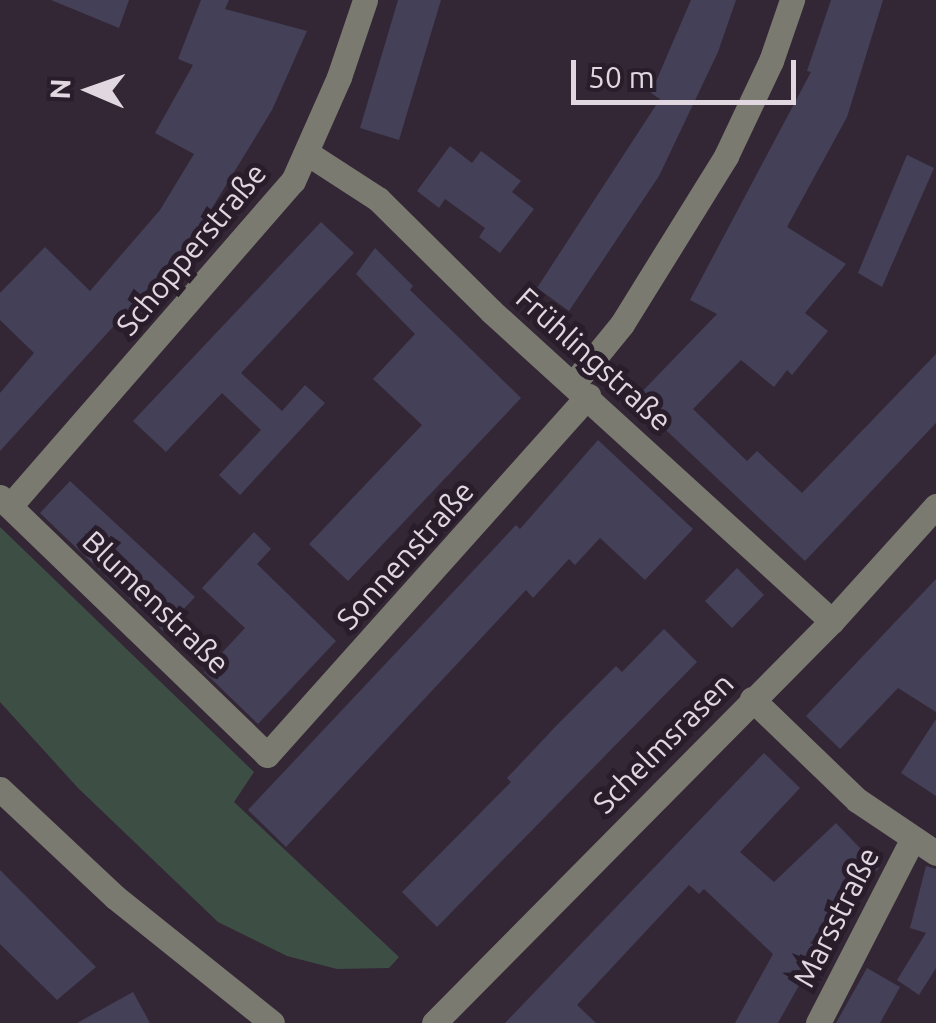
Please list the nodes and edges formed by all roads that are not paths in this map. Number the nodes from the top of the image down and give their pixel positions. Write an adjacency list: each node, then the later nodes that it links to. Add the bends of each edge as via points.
1 (365, 0): 3 (street, Schopperstraße)
2 (792, 0): 4 (street, Sonnenstraße, via 726,156)
3 (307, 154): 4 (street, Frühlingstraße, via 378,199); 5 (street, Schopperstraße, via 264,219)
4 (581, 389): 7 (street, Frühlingstraße); 9 (street, Sonnenstraße)
5 (5, 501): 9 (street, Blumenstraße)
6 (936, 506): 7 (street, Schelmsrasen)
7 (832, 621): 8 (street, Schelmsrasen)
8 (752, 699): 11 (street, via 857,800); 14 (street, Schelmsrasen)
9 (266, 755)
10 (0, 790): 13 (street, via 115,897)
11 (912, 840): 12 (street); 15 (street, Marsstraße)
12 (936, 853)
13 (272, 1023)
14 (434, 1023)
15 (818, 1023)

